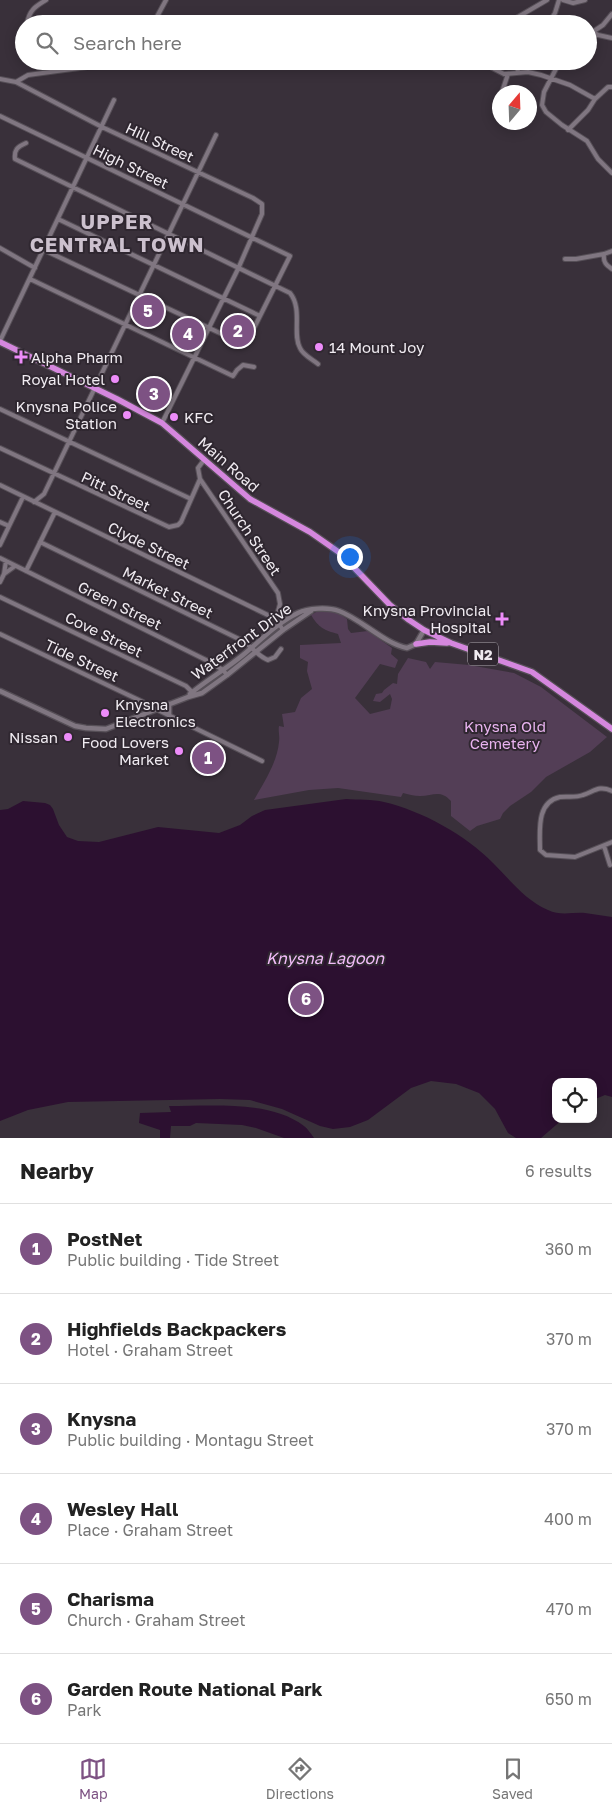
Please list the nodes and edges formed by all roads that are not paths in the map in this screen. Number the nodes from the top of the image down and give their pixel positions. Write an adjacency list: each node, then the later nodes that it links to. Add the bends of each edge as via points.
1 (46, 0): 8 (street, via 33,7)
2 (166, 0): 9 (street)
3 (547, 0): 10 (street)
4 (559, 0): 11 (street)
5 (563, 0): 6 (street, via 573,3)
6 (586, 0)
7 (612, 14): 12 (street)
8 (30, 15)
9 (158, 15)
10 (521, 15)
11 (554, 15)
12 (597, 29)
13 (597, 34): 14 (street)
14 (612, 38)
15 (64, 70): 23 (street, via 28,75)
16 (495, 70): 20 (street)
17 (518, 70): 19 (street)
18 (555, 70): 22 (street)
19 (518, 73): 20 (street); 22 (street, via 528,72)
20 (508, 74): 24 (street)
21 (0, 79): 23 (street)
22 (550, 79): 26 (street); 30 (street, via 542,105)
23 (16, 82): 29 (street, Hill Street)
24 (504, 85)
25 (612, 87): 26 (street)
26 (595, 98): 30 (street)
27 (114, 100): 29 (street)
28 (0, 116): 33 (street, High Street)
29 (102, 127): 33 (street); 34 (street, Hill Street)
30 (568, 130): 35 (street, via 587,141)
31 (216, 135): 34 (street)
32 (26, 142): 36 (street, via 17,148 15,159)
33 (87, 158): 36 (street); 37 (street, High Street)
34 (197, 172): 37 (street); 40 (street, Hill Street, via 262,204 262,214)
35 (612, 173)
36 (73, 188): 38 (street); 39 (street)
37 (183, 204): 39 (street); 40 (street, High Street)
38 (58, 219): 42 (street); 46 (street)
39 (168, 233): 46 (street); 48 (street)
40 (251, 238): 48 (street); 51 (street, High Street, via 290,256)
41 (0, 248): 47 (street)
42 (44, 250): 47 (street); 52 (street)
43 (612, 251): 44 (street)
44 (604, 254): 45 (street); 49 (street, via 604,262)
45 (566, 259)
46 (154, 265): 52 (street); 53 (street)
47 (35, 268): 50 (street)
48 (238, 269): 51 (street); 53 (street)
49 (612, 269)
50 (30, 279): 55 (street); 57 (street)
51 (275, 286): 54 (street); 59 (street, via 290,293 295,300 299,345)
52 (138, 295): 55 (street); 56 (street)
53 (223, 299): 54 (street); 56 (street)
54 (260, 316): 56 (street, via 247,342 241,344)
55 (125, 323): 58 (street); 61 (street)
56 (208, 329): 58 (street)
57 (0, 342): 61 (highway, Main Road / N2)
58 (194, 357): 60 (street, via 233,376 243,365); 63 (street)
59 (318, 364)
60 (254, 367)
61 (94, 388): 63 (highway, Main Road / N2); 64 (street)
62 (0, 409): 64 (street)
63 (162, 424): 66 (highway, Main Road / N2)
64 (68, 442): 67 (street); 72 (street)
65 (0, 448): 67 (street, Pitt Street)
66 (204, 460): 68 (street, Church Street, via 198,468); 91 (highway, Main Road / N2, via 250,499 310,532 340,553 390,604)
67 (54, 474): 70 (street); 72 (street, Pitt Street, via 170,527 178,525)
68 (200, 479): 72 (street, Pitt Street); 88 (street, Church Street, via 278,593 280,604)
69 (0, 486): 71 (street, Clyde Street)
70 (44, 494): 73 (street); 74 (street)
71 (23, 497): 73 (street, Clyde Street); 77 (street)
72 (191, 499)
73 (34, 502): 74 (street, Clyde Street)
74 (44, 506): 75 (street, Clyde Street)
75 (55, 512): 78 (street); 88 (street, Clyde Street)
76 (0, 522): 77 (street)
77 (9, 526): 79 (street)
78 (40, 542): 83 (street); 95 (street, Market Street)
79 (0, 545)
80 (0, 558): 81 (street, Green Street)
81 (6, 561): 82 (street, Green Street); 84 (street)
82 (15, 566): 83 (street, Green Street); 84 (street)
83 (26, 571): 98 (street, Green Street)
84 (4, 574): 85 (street)
85 (0, 582)
86 (0, 597): 101 (street, Cove Street, via 186,686)
87 (311, 611): 89 (street, Waterfront Drive, via 298,613); 90 (street, Waterfront Drive); 94 (street, Waterfront Drive, via 336,610 402,647)
88 (276, 619): 89 (street, Clyde Street)
89 (280, 624): 90 (street, Clyde Street); 95 (street, Waterfront Drive)
90 (283, 630): 97 (street, Waterfront Drive)
91 (424, 630): 93 (highway, N2); 94 (street)
92 (0, 634): 103 (street, Tide Street)
93 (451, 643): 94 (highway); 105 (highway, N2, via 532,672)
94 (416, 644)
95 (252, 647): 97 (street, Market Street); 98 (street, Waterfront Drive)
96 (282, 649): 97 (street, via 268,660)
97 (256, 652): 99 (street, Waterfront Drive)
98 (223, 670): 99 (street, Green Street); 101 (street, Waterfront Drive)
99 (227, 675): 101 (street, Waterfront Drive, via 212,687)
100 (0, 691): 103 (street, Waterfront Drive, via 86,728 106,729)
101 (194, 693): 102 (street, Waterfront Drive)
102 (169, 704): 103 (street, Waterfront Drive); 104 (street)
103 (154, 709): 104 (street, Tide Street)
104 (169, 715): 106 (street, Tide Street)
105 (612, 728)
106 (262, 760)
107 (612, 791): 109 (street, via 597,788 583,795 558,798 547,803 543,810 540,850 544,854 575,857)
108 (612, 842): 109 (street)
109 (604, 846): 110 (street)
110 (610, 865)

